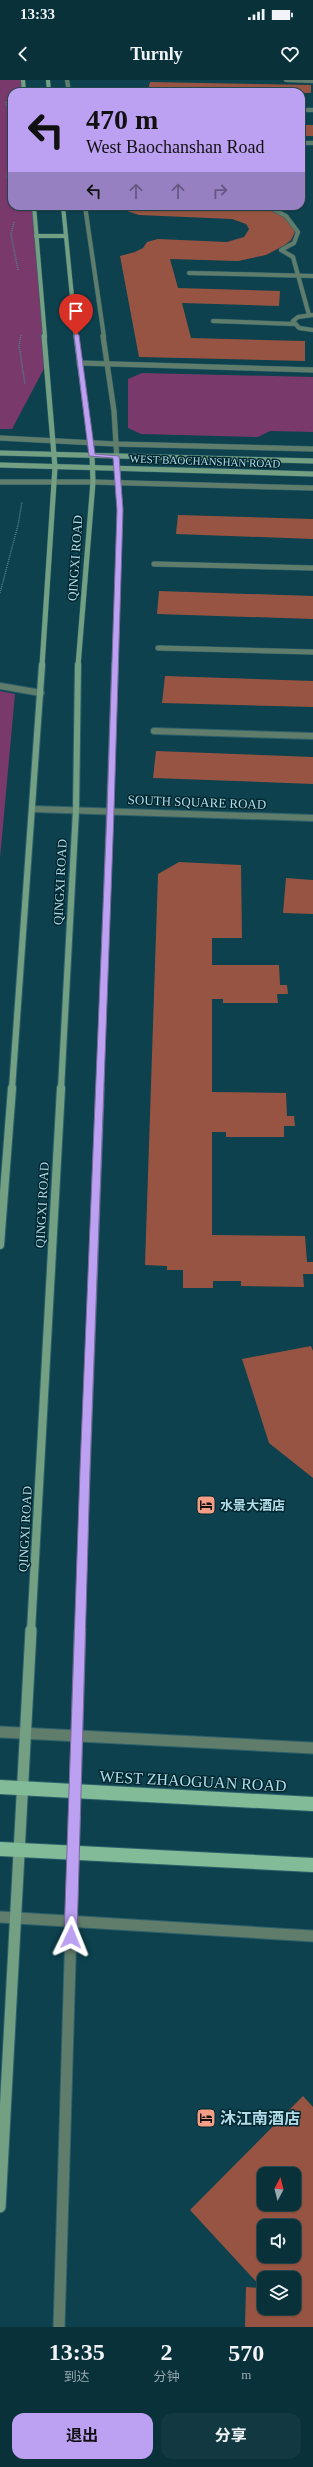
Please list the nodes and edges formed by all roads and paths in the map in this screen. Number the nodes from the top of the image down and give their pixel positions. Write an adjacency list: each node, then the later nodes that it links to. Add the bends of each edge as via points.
1 (286, 80): 2 (street)
2 (313, 81)
3 (8, 166): 4 (path)
4 (8, 182)
5 (34, 210): 10 (main road, QINGXI ROAD)
6 (63, 210): 11 (main road, QINGXI ROAD)
7 (86, 210): 22 (street)
8 (277, 210): 14 (street, via 295,222 298,232 294,243 281,250 293,257)
9 (14, 220): 13 (path, via 11,234)
10 (36, 236): 11 (main road); 26 (main road, QINGXI ROAD)
11 (66, 236): 21 (main road, QINGXI ROAD)
12 (189, 273): 14 (street)
13 (20, 275)
14 (298, 276): 15 (street); 16 (street)
15 (313, 276)
16 (311, 315): 18 (street, via 295,319)
17 (213, 321): 18 (street)
18 (293, 324): 19 (street, via 299,328)
19 (313, 330)
20 (22, 331): 24 (path, via 19,346)
21 (79, 363): 22 (street); 27 (main road, QINGXI ROAD)
22 (107, 364): 23 (street); 28 (street)
23 (313, 370)
24 (25, 384)
25 (0, 438): 26 (street)
26 (54, 441): 27 (street); 31 (main road, QINGXI ROAD)
27 (90, 442): 28 (street); 32 (main road, QINGXI ROAD)
28 (115, 444): 29 (street); 33 (street)
29 (313, 449)
30 (0, 453): 31 (main road, WEST BAOCHANSHAN ROAD)
31 (55, 454): 32 (main road, WEST BAOCHANSHAN ROAD); 36 (main road, QINGXI ROAD)
32 (92, 456): 33 (main road, WEST BAOCHANSHAN ROAD); 37 (main road, QINGXI ROAD)
33 (116, 456): 34 (main road, WEST BAOCHANSHAN ROAD); 38 (street)
34 (313, 461)
35 (0, 465): 36 (main road, WEST BAOCHANSHAN ROAD)
36 (55, 467): 37 (main road, WEST BAOCHANSHAN ROAD); 42 (main road, QINGXI ROAD)
37 (93, 468): 38 (main road, WEST BAOCHANSHAN ROAD); 43 (main road, QINGXI ROAD)
38 (117, 469): 39 (main road, WEST BAOCHANSHAN ROAD); 44 (street)
39 (313, 474)
40 (0, 482): 41 (street)
41 (24, 482): 42 (street); 48 (path, via 21,517 3,571)
42 (54, 482): 43 (street); 52 (main road, QINGXI ROAD)
43 (93, 482): 44 (street); 56 (main road, QINGXI ROAD, via 77,683)
44 (118, 483): 45 (street); 57 (street, via 120,510)
45 (313, 488)
46 (154, 564): 47 (street)
47 (313, 568)
48 (0, 593)
49 (158, 648): 50 (street)
50 (313, 652)
51 (0, 686): 52 (street)
52 (41, 693): 55 (main road, QINGXI ROAD)
53 (154, 731): 54 (street)
54 (313, 736)
55 (33, 809): 56 (street, SOUTH SQUARE ROAD); 59 (main road, QINGXI ROAD)
56 (76, 810): 57 (street, SOUTH SQUARE ROAD); 61 (main road, QINGXI ROAD)
57 (111, 811): 58 (street, SOUTH SQUARE ROAD); 62 (street)
58 (313, 818)
59 (0, 1245)
60 (0, 1732): 61 (street)
61 (26, 1733): 62 (street); 65 (main road, QINGXI ROAD)
62 (77, 1736): 63 (street); 66 (street)
63 (313, 1748)
64 (0, 1787): 65 (main road, WEST ZHAOGUAN ROAD)
65 (23, 1789): 66 (main road, WEST ZHAOGUAN ROAD); 69 (main road, QINGXI ROAD)
66 (75, 1791): 67 (main road, WEST ZHAOGUAN ROAD); 70 (street)
67 (313, 1804)
68 (0, 1849): 69 (main road)
69 (19, 1850): 70 (main road); 73 (main road, QINGXI ROAD)
70 (74, 1853): 71 (main road); 74 (street)
71 (313, 1865)
72 (0, 1917): 73 (street)
73 (16, 1918): 74 (street); 76 (main road, QINGXI ROAD)
74 (71, 1922): 75 (street); 77 (street)
75 (313, 1936)
76 (0, 2207)
77 (59, 2327)

